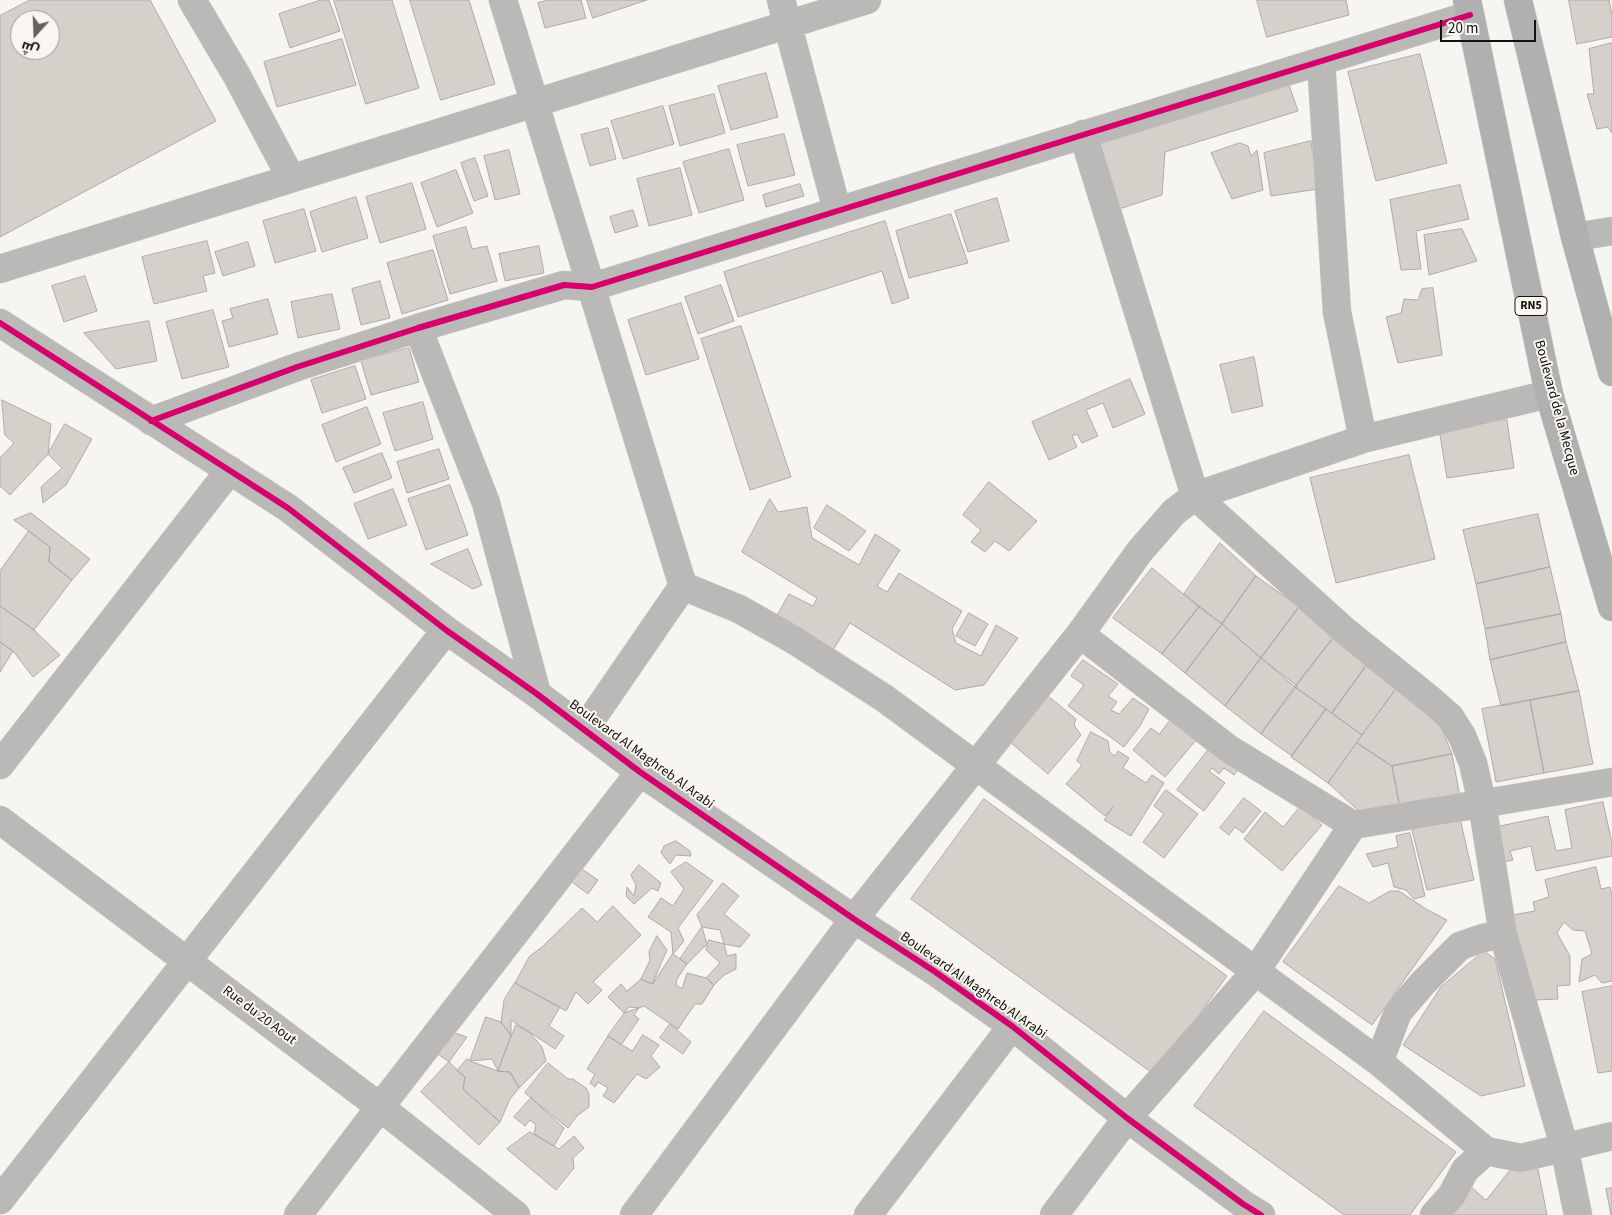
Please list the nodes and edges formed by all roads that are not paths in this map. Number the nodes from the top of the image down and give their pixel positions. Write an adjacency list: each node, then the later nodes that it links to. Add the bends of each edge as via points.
1 (192, 0): 10 (street)
2 (503, 0): 8 (street)
3 (867, 0): 6 (street)
4 (1518, 0): 13 (main road)
5 (1468, 7): 7 (street); 20 (main road, Boulevard de la Mecque / RN5)
6 (784, 12): 8 (street); 11 (street)
7 (1321, 61): 9 (street); 22 (street, via 1336,312)
8 (535, 103): 10 (street); 15 (street)
9 (1083, 134): 11 (street); 24 (street)
10 (292, 178): 14 (street)
11 (837, 210): 15 (street)
12 (1612, 231): 13 (street)
13 (1575, 237): 17 (main road)
14 (0, 268)
15 (592, 287): 18 (street, via 564,285); 25 (street)
16 (0, 323): 21 (street, Boulevard Al Maghreb Al Arabi)
17 (1606, 325): 19 (main road)
18 (418, 328): 21 (street, via 297,367); 29 (street, via 486,503)
19 (1612, 372)
20 (1549, 394): 22 (street); 26 (main road, Boulevard de la Mecque / RN5)
21 (151, 421): 23 (street, Boulevard Al Maghreb Al Arabi)
22 (1363, 439): 24 (street)
23 (230, 470): 27 (street, Boulevard Al Maghreb Al Arabi, via 288,508); 31 (street)
24 (1194, 496): 28 (street, via 1174,512 1140,551); 35 (street, via 1345,631 1450,717 1473,763)
25 (683, 586): 30 (street); 32 (street, via 739,609 794,640 884,698)
26 (1612, 607)
27 (446, 630): 29 (street, Boulevard Al Maghreb Al Arabi); 40 (street)
28 (1080, 634): 32 (street); 37 (street, via 1229,749)
29 (537, 694): 30 (street, Boulevard Al Maghreb Al Arabi)
30 (584, 730): 33 (street, Boulevard Al Maghreb Al Arabi)
31 (0, 765)
32 (976, 765): 38 (street); 41 (street)
33 (640, 772): 38 (street, Boulevard Al Maghreb Al Arabi); 44 (street)
34 (1612, 782): 35 (street)
35 (1482, 803): 37 (street); 39 (street)
36 (0, 820): 40 (street, Rue du 20 Aout)
37 (1353, 825): 41 (street)
38 (854, 919): 42 (street, Boulevard Al Maghreb Al Arabi); 53 (street)
39 (1503, 934): 43 (street, via 1460,946 1423,983 1398,1012); 47 (street)
40 (187, 961): 44 (street, Rue du 20 Aout); 49 (street)
41 (1255, 972): 43 (street); 45 (street)
42 (1012, 1026): 45 (street, Boulevard Al Maghreb Al Arabi); 54 (street)
43 (1379, 1062): 48 (street)
44 (380, 1108): 51 (street); 52 (street, Rue du 20 Aout)
45 (1126, 1118): 50 (street, Boulevard Al Maghreb Al Arabi); 55 (street)
46 (1612, 1136): 47 (street)
47 (1564, 1146): 48 (street, via 1521,1158); 57 (street)
48 (1486, 1151): 56 (street, via 1465,1170 1452,1196)
49 (0, 1200)
50 (1246, 1211)
51 (298, 1215)
52 (516, 1215)
53 (634, 1215)
54 (868, 1215)
55 (1054, 1215)
56 (1434, 1215)
57 (1578, 1215)

